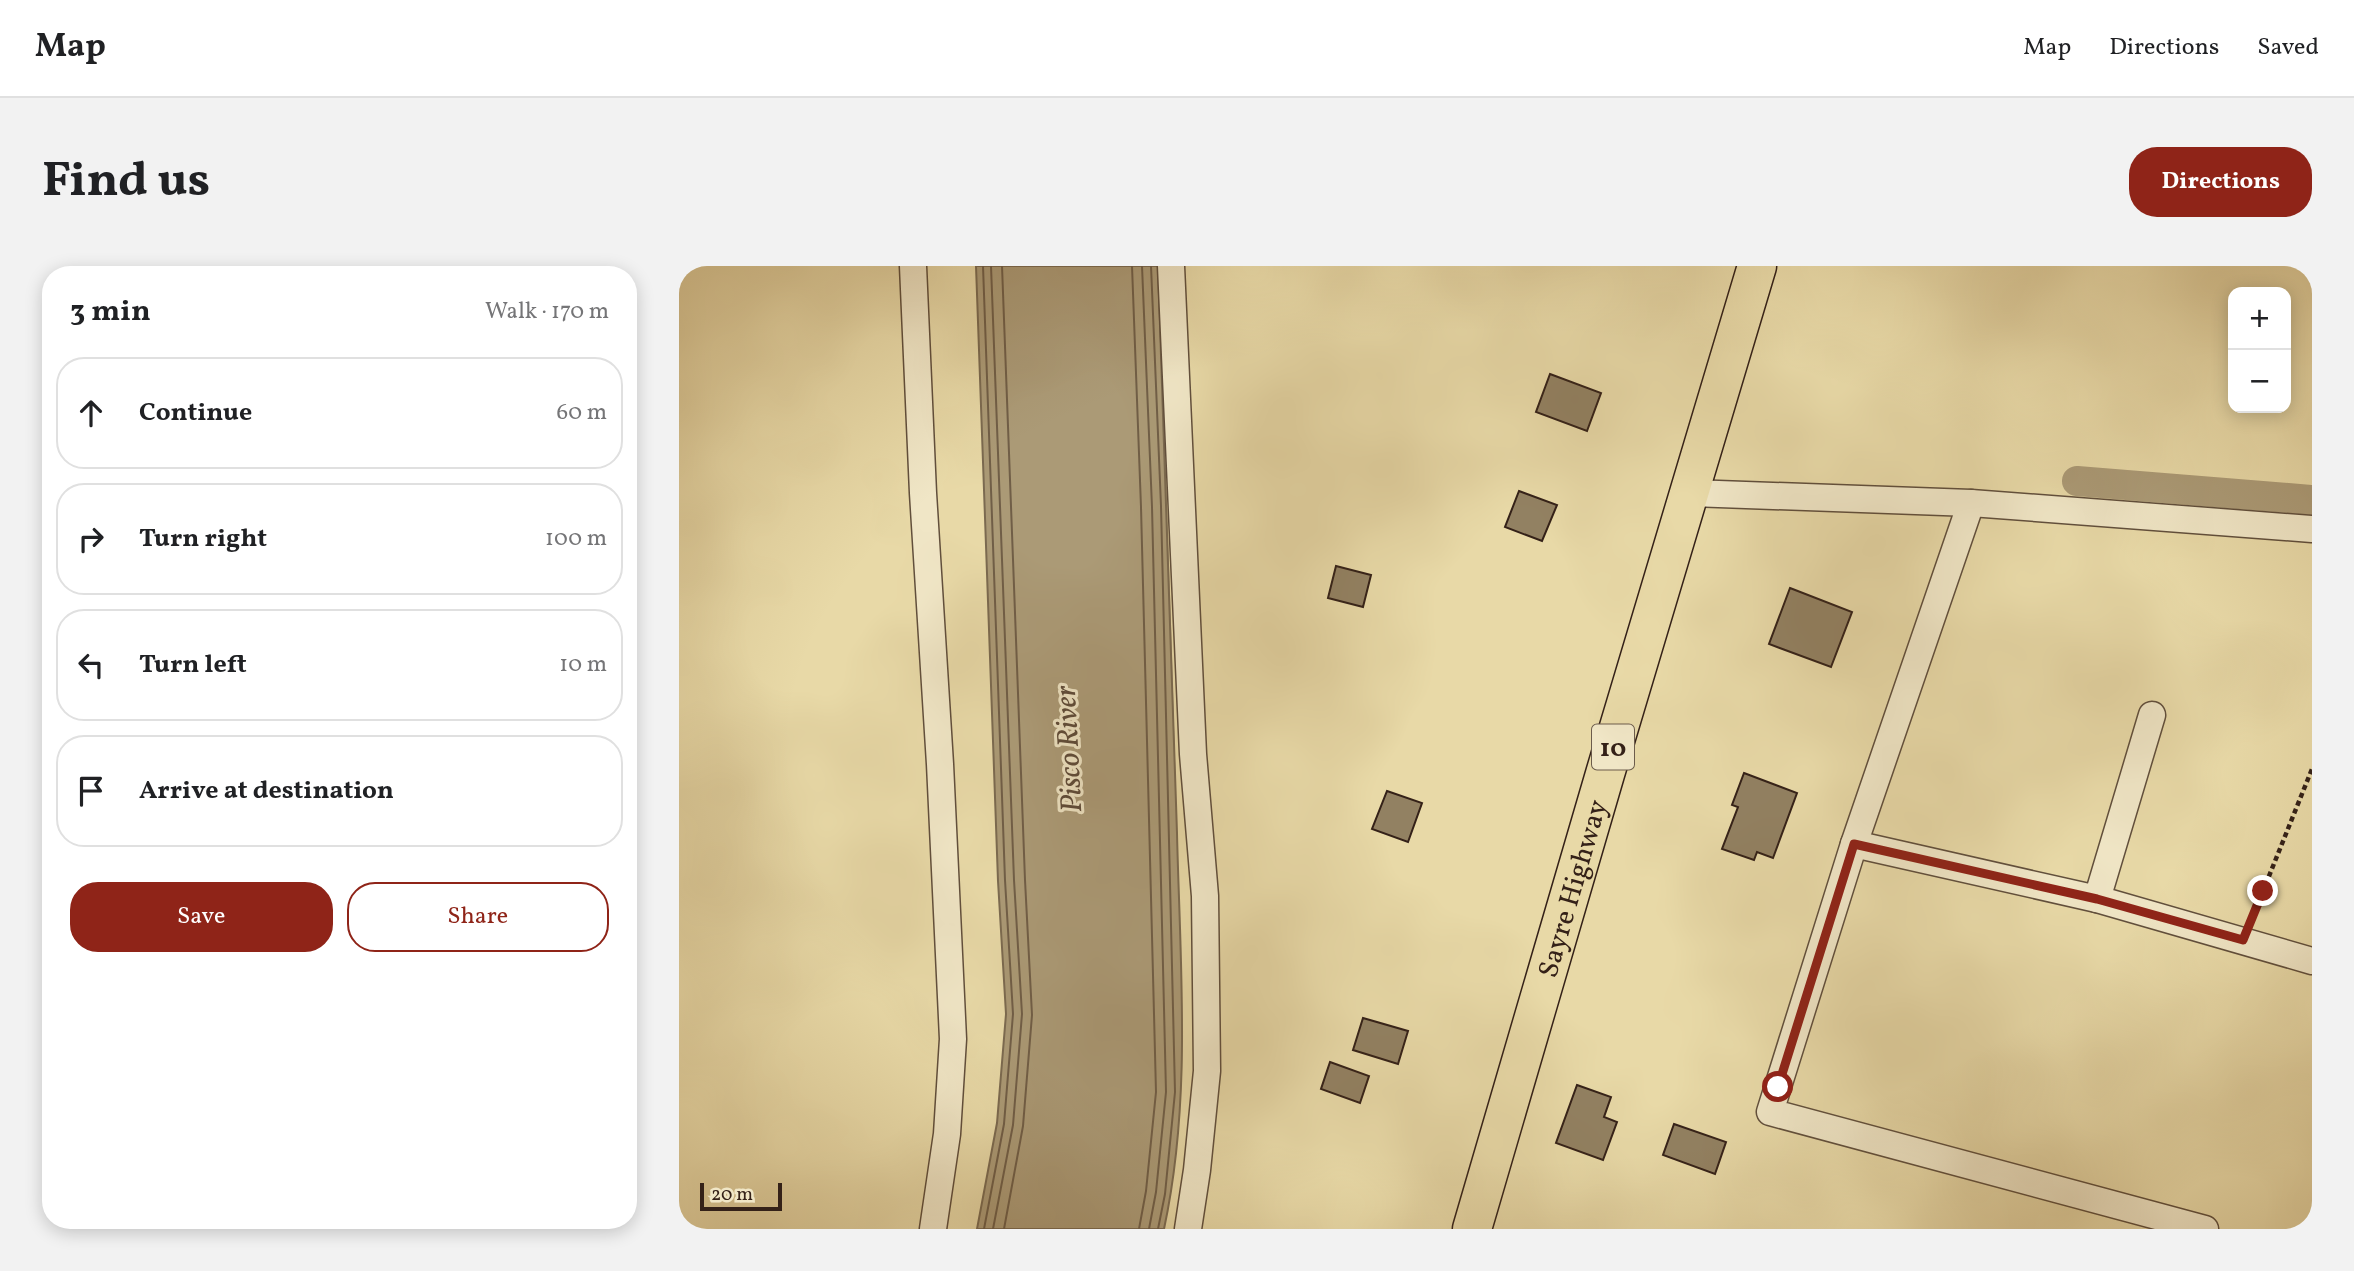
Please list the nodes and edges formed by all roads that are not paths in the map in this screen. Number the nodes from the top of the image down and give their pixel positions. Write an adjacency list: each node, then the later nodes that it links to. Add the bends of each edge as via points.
1 (913, 266): 11 (street, via 953,1039 947,1133)
2 (1171, 266): 12 (street, via 1193,754 1205,896 1207,1072)
3 (1757, 266): 4 (highway, Sayre Highway / 10)
4 (1691, 493): 5 (street); 13 (highway, Sayre Highway / 10)
5 (1971, 503): 6 (street); 8 (street)
6 (2312, 529)
7 (2151, 715): 9 (street)
8 (1854, 844): 9 (street); 14 (street, via 1770,1112)
9 (2097, 899): 10 (street)
10 (2312, 961)
11 (933, 1229)
12 (1188, 1229)
13 (1472, 1229)
14 (2205, 1229)

